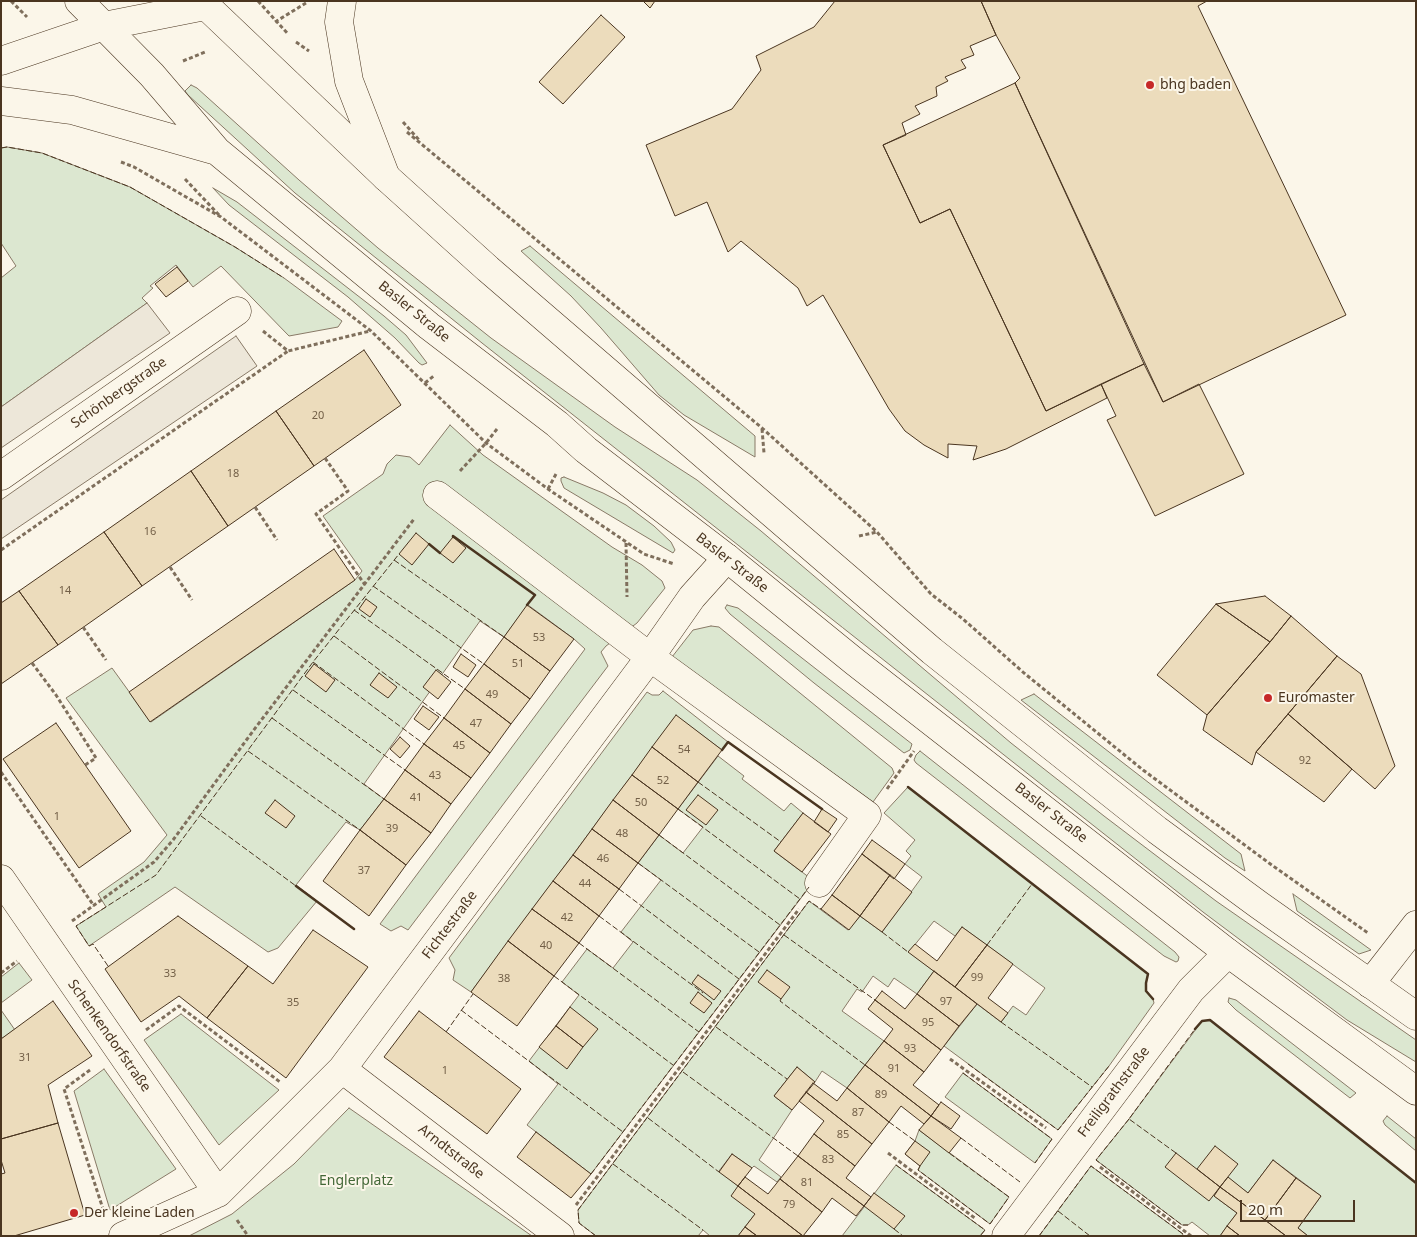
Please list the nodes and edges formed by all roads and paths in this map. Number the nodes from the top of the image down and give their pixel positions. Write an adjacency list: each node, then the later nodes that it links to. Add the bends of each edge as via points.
1 (79, 1): 6 (main road, Basler Straße)
2 (258, 1): 3 (path, via 277,21)
3 (310, 1)
4 (342, 1): 12 (main road, via 339,22 348,81)
5 (210, 3): 6 (main road); 12 (main road)
6 (104, 26): 7 (main road); 10 (main road, Basler Straße, via 152,75)
7 (1, 61)
8 (1, 101): 10 (main road, via 72,110)
9 (428, 150): 18 (path)
10 (217, 151): 34 (main road, Basler Straße, via 429,326)
11 (117, 160): 14 (path, via 221,217)
12 (386, 177): 55 (main road, via 575,345 932,651 1156,830)
13 (238, 311): 15 (path); 24 (main road, Schönbergstraße)
14 (371, 331): 15 (path); 17 (path)
15 (288, 351): 32 (path)
16 (435, 375): 17 (path)
17 (425, 383): 20 (path)
18 (762, 428): 21 (path); 28 (path)
19 (498, 429): 20 (path)
20 (486, 443): 25 (path); 26 (path)
21 (764, 453)
22 (325, 458): 36 (path, via 348,491 316,514)
23 (556, 474): 25 (path)
24 (1, 476)
25 (548, 489): 31 (path)
26 (437, 496): 36 (path, via 407,526); 39 (main road)
27 (255, 507): 30 (path)
28 (877, 532): 29 (path); 52 (path, via 931,594 964,618 1024,673 1136,764)
29 (859, 536)
30 (277, 540)
31 (626, 542): 33 (path); 39 (path)
32 (1, 550)
33 (644, 554)
34 (727, 558): 40 (main road, Fichtestraße, via 692,597); 53 (main road, Basler Straße)
35 (170, 567): 37 (path)
36 (365, 585): 49 (path, via 167,848 154,862)
37 (192, 600)
38 (84, 627): 41 (path)
39 (628, 641): 40 (main road)
40 (650, 657): 46 (main road); 57 (main road, Fichtestraße)
41 (106, 660)
42 (32, 663): 44 (path, via 96,758)
43 (916, 750): 46 (path)
44 (85, 765)
45 (1, 772): 49 (path)
46 (867, 815): 48 (main road)
47 (1, 879): 51 (main road, Schenkendorfstraße)
48 (819, 883): 62 (path)
49 (94, 906): 51 (path)
50 (1416, 925): 52 (main road)
51 (43, 941): 54 (path); 60 (main road, Schenkendorfstraße)
52 (1394, 952): 55 (main road)
53 (1228, 953): 58 (main road, Basler Straße); 61 (main road, Freiligrathstraße, via 1191,990)
54 (1, 973)
55 (1370, 984): 56 (main road)
56 (1416, 1016)
57 (342, 1068): 60 (main road, Fichtestraße); 62 (main road, Arndtstraße)
58 (1416, 1090)
59 (888, 1153): 61 (path)
60 (218, 1193): 63 (main road, Fichtestraße)
61 (995, 1230)
62 (558, 1234)
63 (123, 1236)

